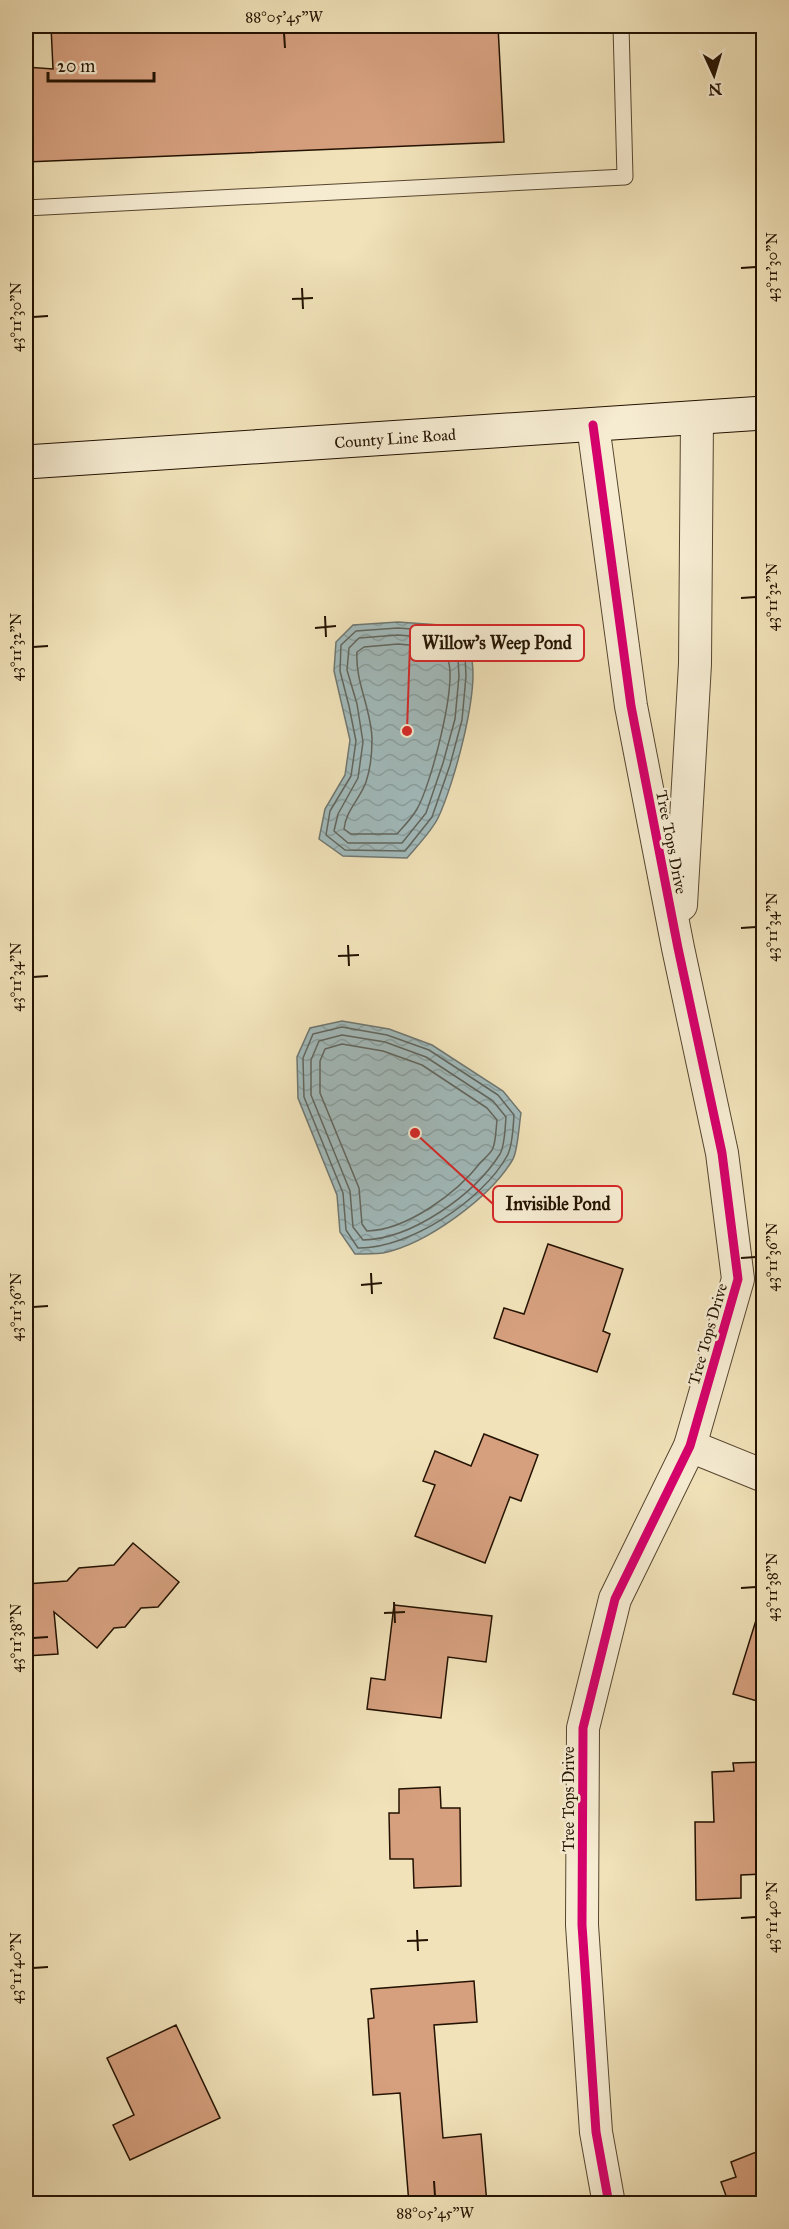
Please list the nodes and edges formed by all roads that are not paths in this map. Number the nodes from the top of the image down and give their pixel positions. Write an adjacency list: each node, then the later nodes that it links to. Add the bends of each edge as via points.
1 (621, 26): 2 (lane, via 625,177)
2 (26, 208)
3 (764, 413): 4 (main road, County Line Road)
4 (697, 418): 5 (main road, County Line Road); 7 (street, Tree Tops Drive, via 695,664)
5 (593, 425): 6 (main road, County Line Road); 7 (street, Tree Tops Drive, via 631,706)
6 (26, 462)
7 (678, 948): 8 (street, Tree Tops Drive, via 722,1153 738,1279)
8 (690, 1446): 9 (street); 10 (street, Tree Tops Drive, via 615,1599 583,1728 582,1925 596,2132)
9 (764, 1476)
10 (609, 2204)

